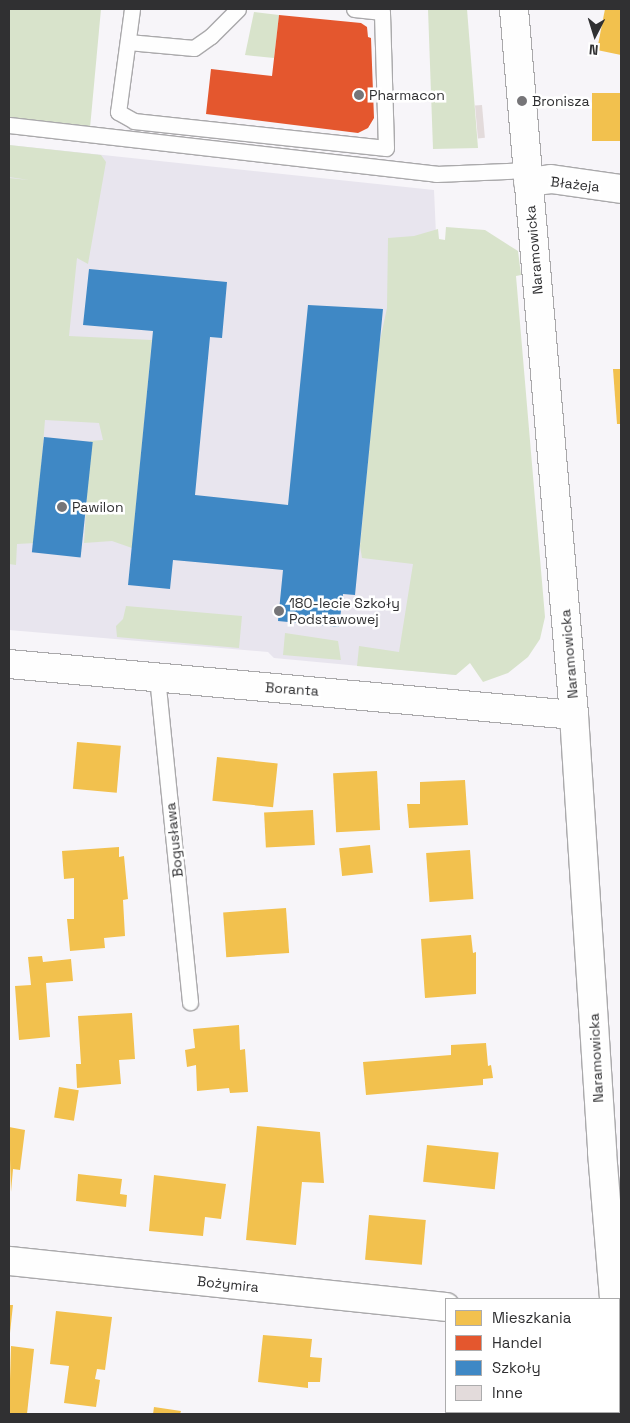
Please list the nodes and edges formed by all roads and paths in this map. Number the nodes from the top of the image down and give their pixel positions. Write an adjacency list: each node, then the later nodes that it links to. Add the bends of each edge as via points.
1 (132, 9): 5 (lane)
2 (238, 9): 5 (lane, via 212,36 194,48)
3 (354, 9): 5 (lane, via 382,12 386,148 134,121 118,112)
4 (514, 9): 7 (street, Naramowicka)
5 (128, 42)
6 (9, 125): 7 (lane, via 436,174)
7 (528, 176): 8 (street, Błażeja); 11 (street, Naramowicka)
8 (621, 189)
9 (9, 664): 10 (street, Boranta)
10 (157, 677): 11 (street, Boranta); 12 (lane, Bogusława)
11 (574, 715): 14 (street, Naramowicka)
12 (190, 1002)
13 (9, 1261): 15 (street, Bożymira)
14 (614, 1298)
15 (445, 1307)
16 (620, 1367): 17 (street)
17 (621, 1382)

